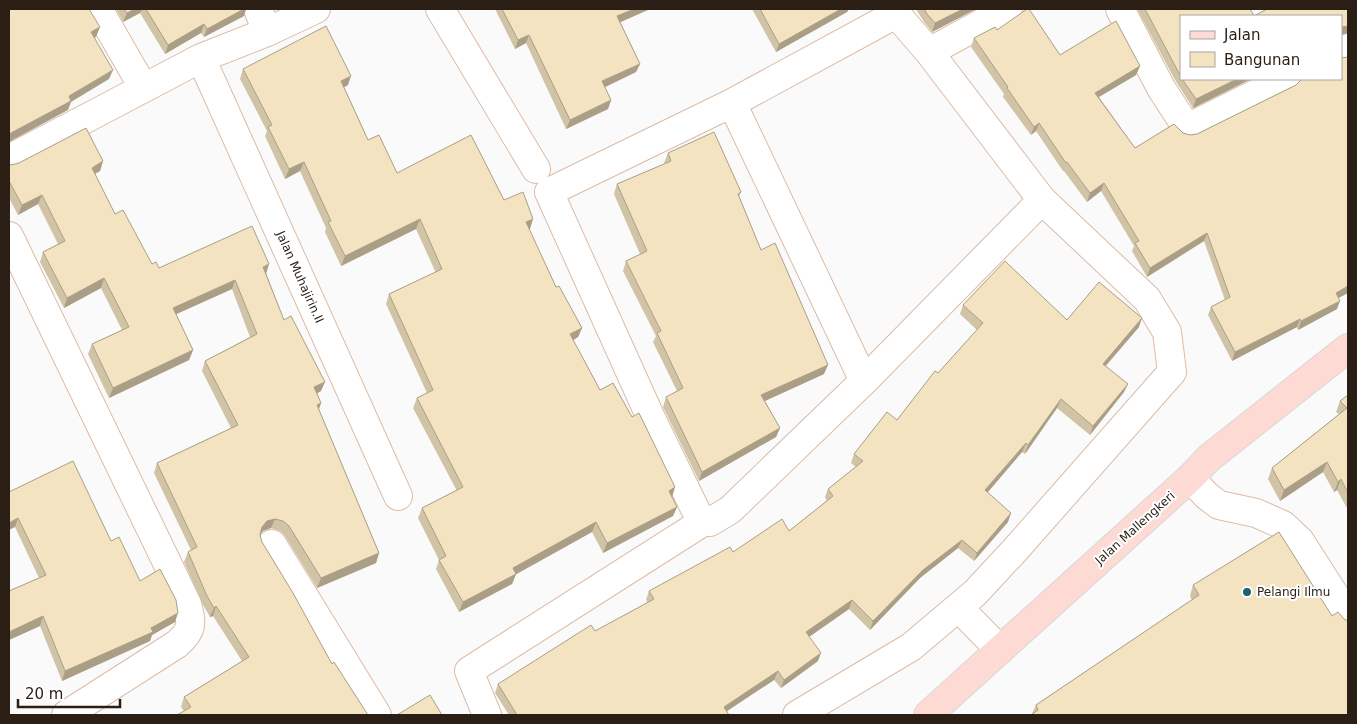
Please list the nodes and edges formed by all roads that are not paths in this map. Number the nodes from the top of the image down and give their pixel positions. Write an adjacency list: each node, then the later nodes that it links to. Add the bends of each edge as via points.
1 (98, 9): 11 (street)
2 (316, 9): 7 (street)
3 (440, 9): 14 (street)
4 (1008, 9): 8 (street)
5 (1120, 9): 10 (street, via 1161,88 1187,128)
6 (894, 11): 8 (street); 12 (street)
7 (263, 20): 9 (street)
8 (929, 52): 15 (street)
9 (201, 58): 11 (street); 20 (street, Jalan Muhajirin.II)
10 (1284, 80)
11 (143, 87): 13 (street)
12 (732, 103): 18 (street); 21 (street, via 549,192 650,416 697,513)
13 (9, 159)
14 (536, 169)
15 (1042, 200): 18 (street); 23 (street, via 1147,299 1167,332 1172,372 1016,550)
16 (9, 236): 26 (street, via 187,604 191,619 186,636 177,644)
17 (1348, 348): 19 (main road, Jalan Mallengkeri, via 1209,458)
18 (864, 381): 21 (street, via 730,510 710,522)
19 (1190, 478): 24 (street, via 1219,505 1256,513 1283,525 1300,541); 25 (main road, Jalan Mallengkeri)
20 (398, 496)
21 (706, 520): 28 (street, via 468,671)
22 (272, 544): 27 (street)
23 (959, 608): 25 (street); 29 (street, via 911,647)
24 (1348, 616)
25 (1000, 650): 30 (main road, Jalan Mallengkeri)
26 (66, 715)
27 (377, 715)
28 (487, 715)
29 (797, 715)
30 (928, 715)

